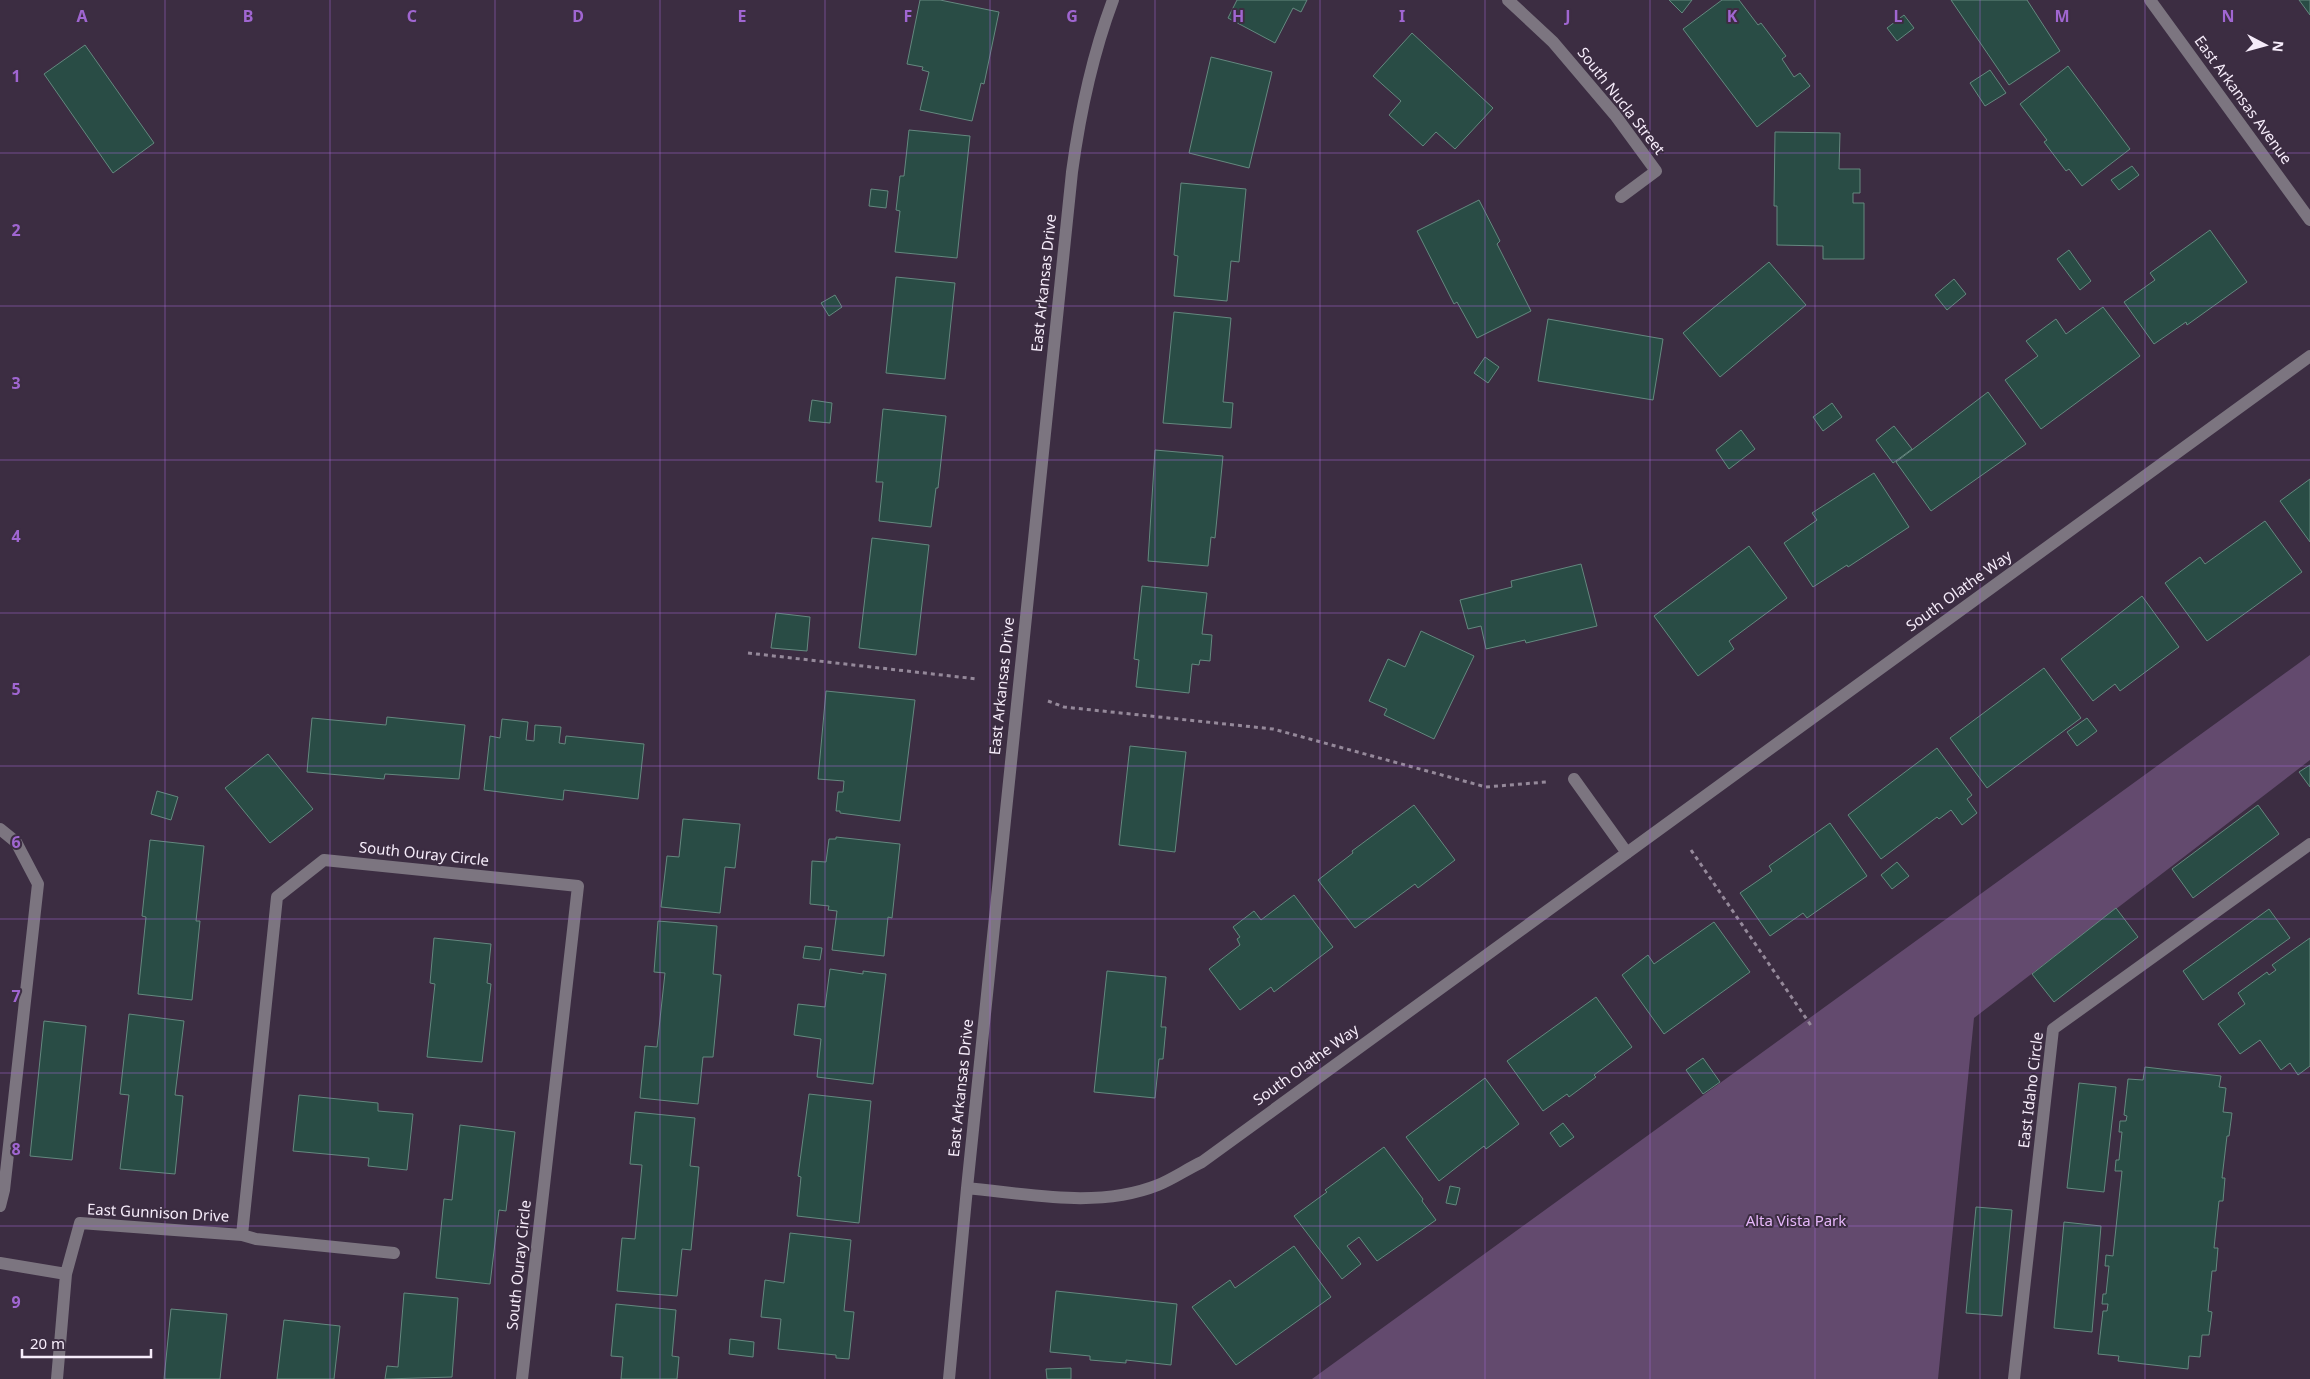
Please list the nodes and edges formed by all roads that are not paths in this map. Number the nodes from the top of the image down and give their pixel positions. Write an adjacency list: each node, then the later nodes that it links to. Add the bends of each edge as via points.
1 (1113, 0): 11 (street, East Arkansas Drive, via 1080,114 1072,172)
2 (1508, 0): 4 (street, South Nucla Street, via 1553,42 1615,115 1656,172)
3 (2150, 0): 5 (street, East Arkansas Avenue)
4 (1621, 197)
5 (2310, 220)
6 (2310, 356): 10 (street, South Olathe Way)
7 (1574, 779): 10 (street)
8 (0, 829): 12 (street, via 16,842 38,884)
9 (2310, 844): 20 (street, East Idaho Circle, via 2053,1029)
10 (1627, 853): 11 (street, South Olathe Way, via 1202,1162 1158,1185 1118,1196 1066,1198)
11 (967, 1188): 19 (street, East Arkansas Drive)
12 (0, 1206)
13 (242, 1235): 14 (street); 16 (street, East Gunnison Drive, via 80,1223); 18 (street, South Ouray Circle, via 277,897 324,860 578,886)
14 (394, 1253)
15 (0, 1263): 16 (street)
16 (66, 1274): 17 (street, East Gunnison Drive)
17 (57, 1379)
18 (522, 1379)
19 (949, 1379)
20 (2014, 1379)

